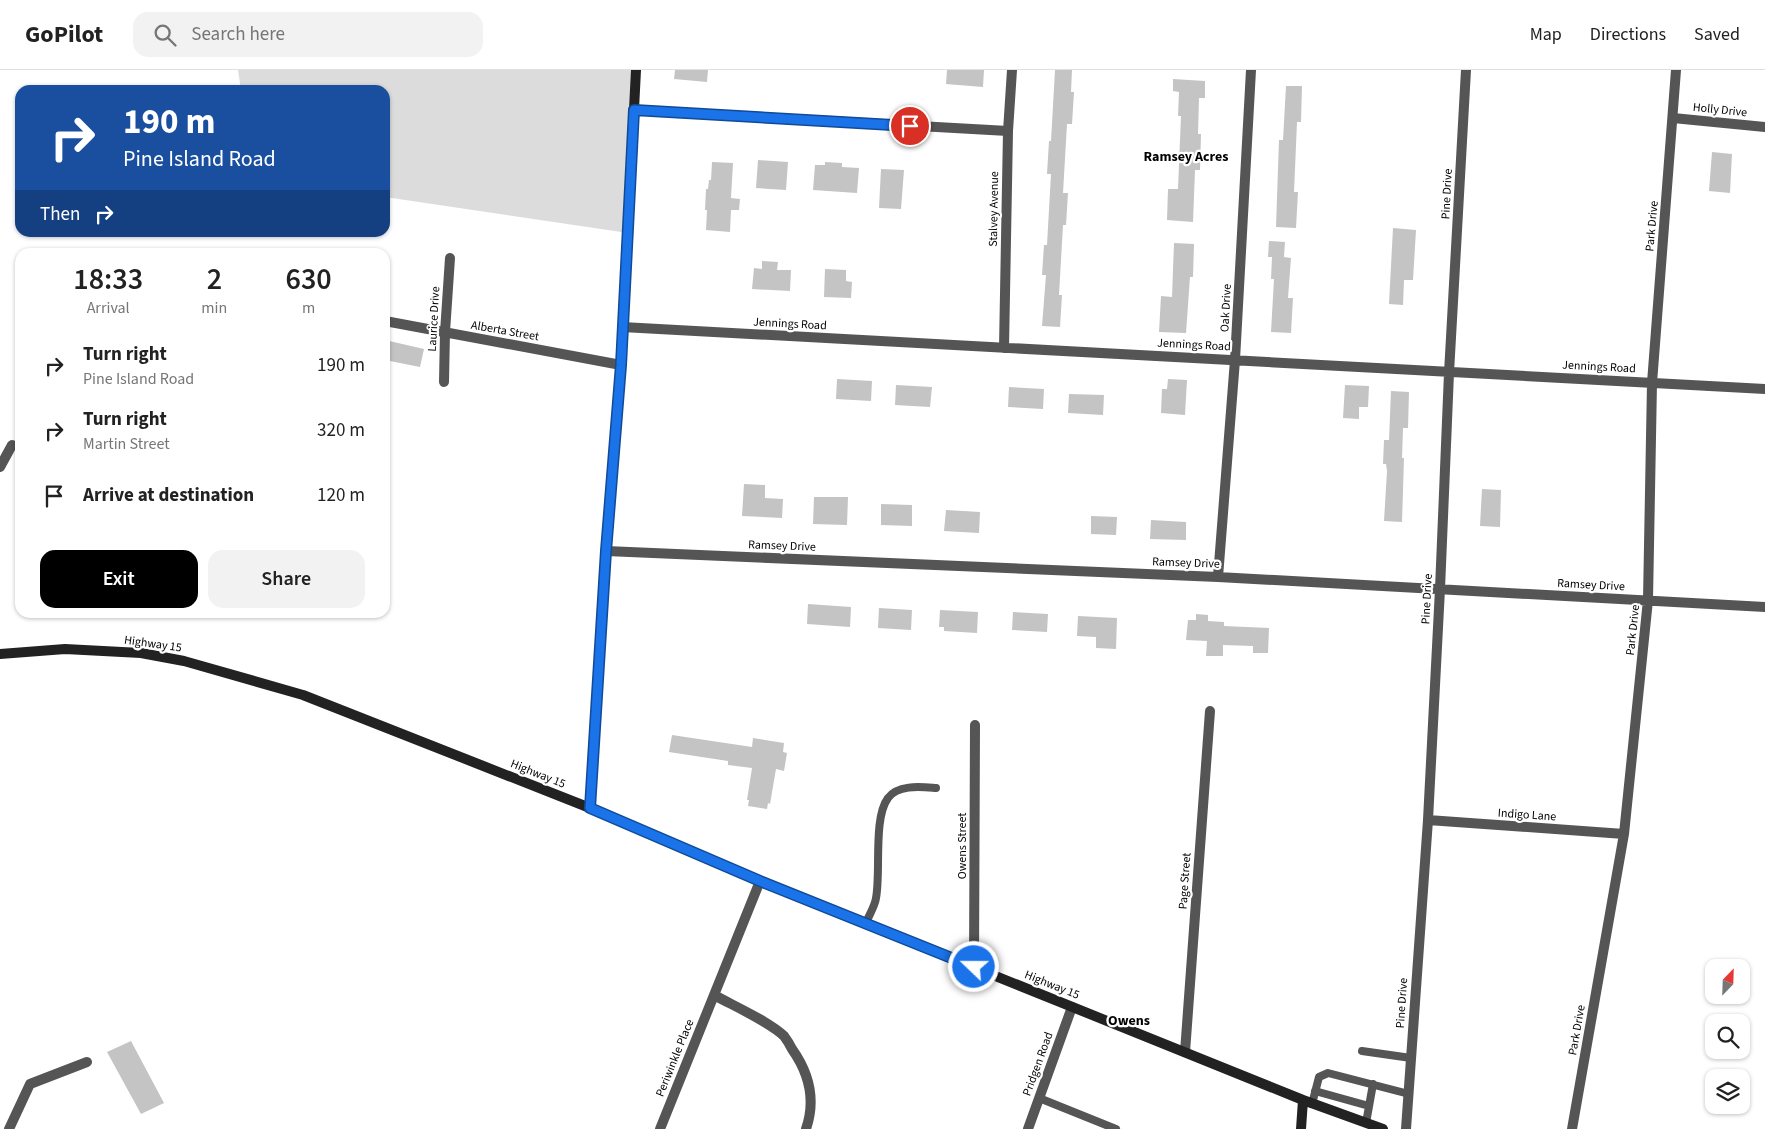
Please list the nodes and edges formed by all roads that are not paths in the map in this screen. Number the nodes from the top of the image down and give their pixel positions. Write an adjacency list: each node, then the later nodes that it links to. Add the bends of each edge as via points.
1 (636, 70): 6 (main road)
2 (1012, 70): 9 (street, Stalvey Avenue)
3 (1251, 70): 15 (street, Oak Drive)
4 (1466, 70): 17 (street, Pine Drive)
5 (1676, 70): 7 (street, Park Drive)
6 (634, 110): 9 (street); 12 (main road)
7 (1673, 118): 8 (street, Holly Drive); 19 (street, Park Drive)
8 (1765, 127)
9 (1008, 131): 14 (street, Stalvey Avenue)
10 (450, 258): 13 (street, Laurice Drive)
11 (390, 322): 13 (street, Alberta Street)
12 (622, 327): 14 (street, Jennings Road); 16 (main road)
13 (444, 332): 16 (street, Alberta Street); 18 (street, Laurice Drive)
14 (1004, 348): 15 (street, Jennings Road)
15 (1235, 360): 17 (street, Jennings Road); 24 (street, Oak Drive)
16 (621, 365): 23 (main road)
17 (1449, 373): 19 (street, Jennings Road); 25 (street, Pine Drive)
18 (444, 382)
19 (1652, 383): 20 (street, Jennings Road); 26 (street, Park Drive)
20 (1765, 389)
21 (12, 445): 22 (street)
22 (0, 467)
23 (606, 551): 24 (street, Ramsey Drive); 32 (main road)
24 (1218, 577): 25 (street, Ramsey Drive)
25 (1440, 589): 26 (street, Ramsey Drive); 33 (street, Pine Drive)
26 (1648, 600): 27 (street, Ramsey Drive); 34 (street, Park Drive)
27 (1765, 607)
28 (0, 654): 32 (main road, Highway 15, via 65,649 141,653 184,661 303,694)
29 (1210, 712): 41 (street, Page Street)
30 (976, 726): 37 (street, Owens Street)
31 (936, 788): 36 (lane, via 915,787 888,797 881,814 876,900)
32 (590, 808): 35 (main road, Highway 15)
33 (1428, 820): 34 (street, Indigo Lane); 42 (street, Pine Drive)
34 (1624, 834): 59 (street, Park Drive)
35 (760, 881): 36 (main road, Highway 15); 38 (street, Periwinkle Place)
36 (866, 923): 37 (main road, Highway 15)
37 (974, 967): 39 (main road, Highway 15)
38 (714, 996): 52 (street, Periwinkle Place); 53 (street, via 784,1036 809,1081 812,1100)
39 (1072, 1007): 41 (main road, Highway 15); 47 (street, Pridgen Road)
40 (1362, 1050): 42 (lane)
41 (1186, 1052): 48 (main road, Highway 15)
42 (1411, 1058): 46 (street, Pine Drive)
43 (87, 1062): 51 (street, via 30,1084)
44 (1373, 1084): 45 (lane, via 1328,1073 1319,1077); 46 (lane); 49 (lane)
45 (1315, 1091): 48 (lane); 49 (lane)
46 (1409, 1094): 58 (street, Pine Drive)
47 (1040, 1098): 54 (street, Pridgen Road); 55 (lane)
48 (1307, 1102): 50 (main road, Highway 15); 56 (main road)
49 (1369, 1106): 50 (lane)
50 (1366, 1123): 57 (main road, Highway 15)
51 (9, 1129)
52 (660, 1129)
53 (806, 1129)
54 (1028, 1129)
55 (1116, 1129)
56 (1301, 1129)
57 (1383, 1129)
58 (1406, 1129)
59 (1572, 1129)

